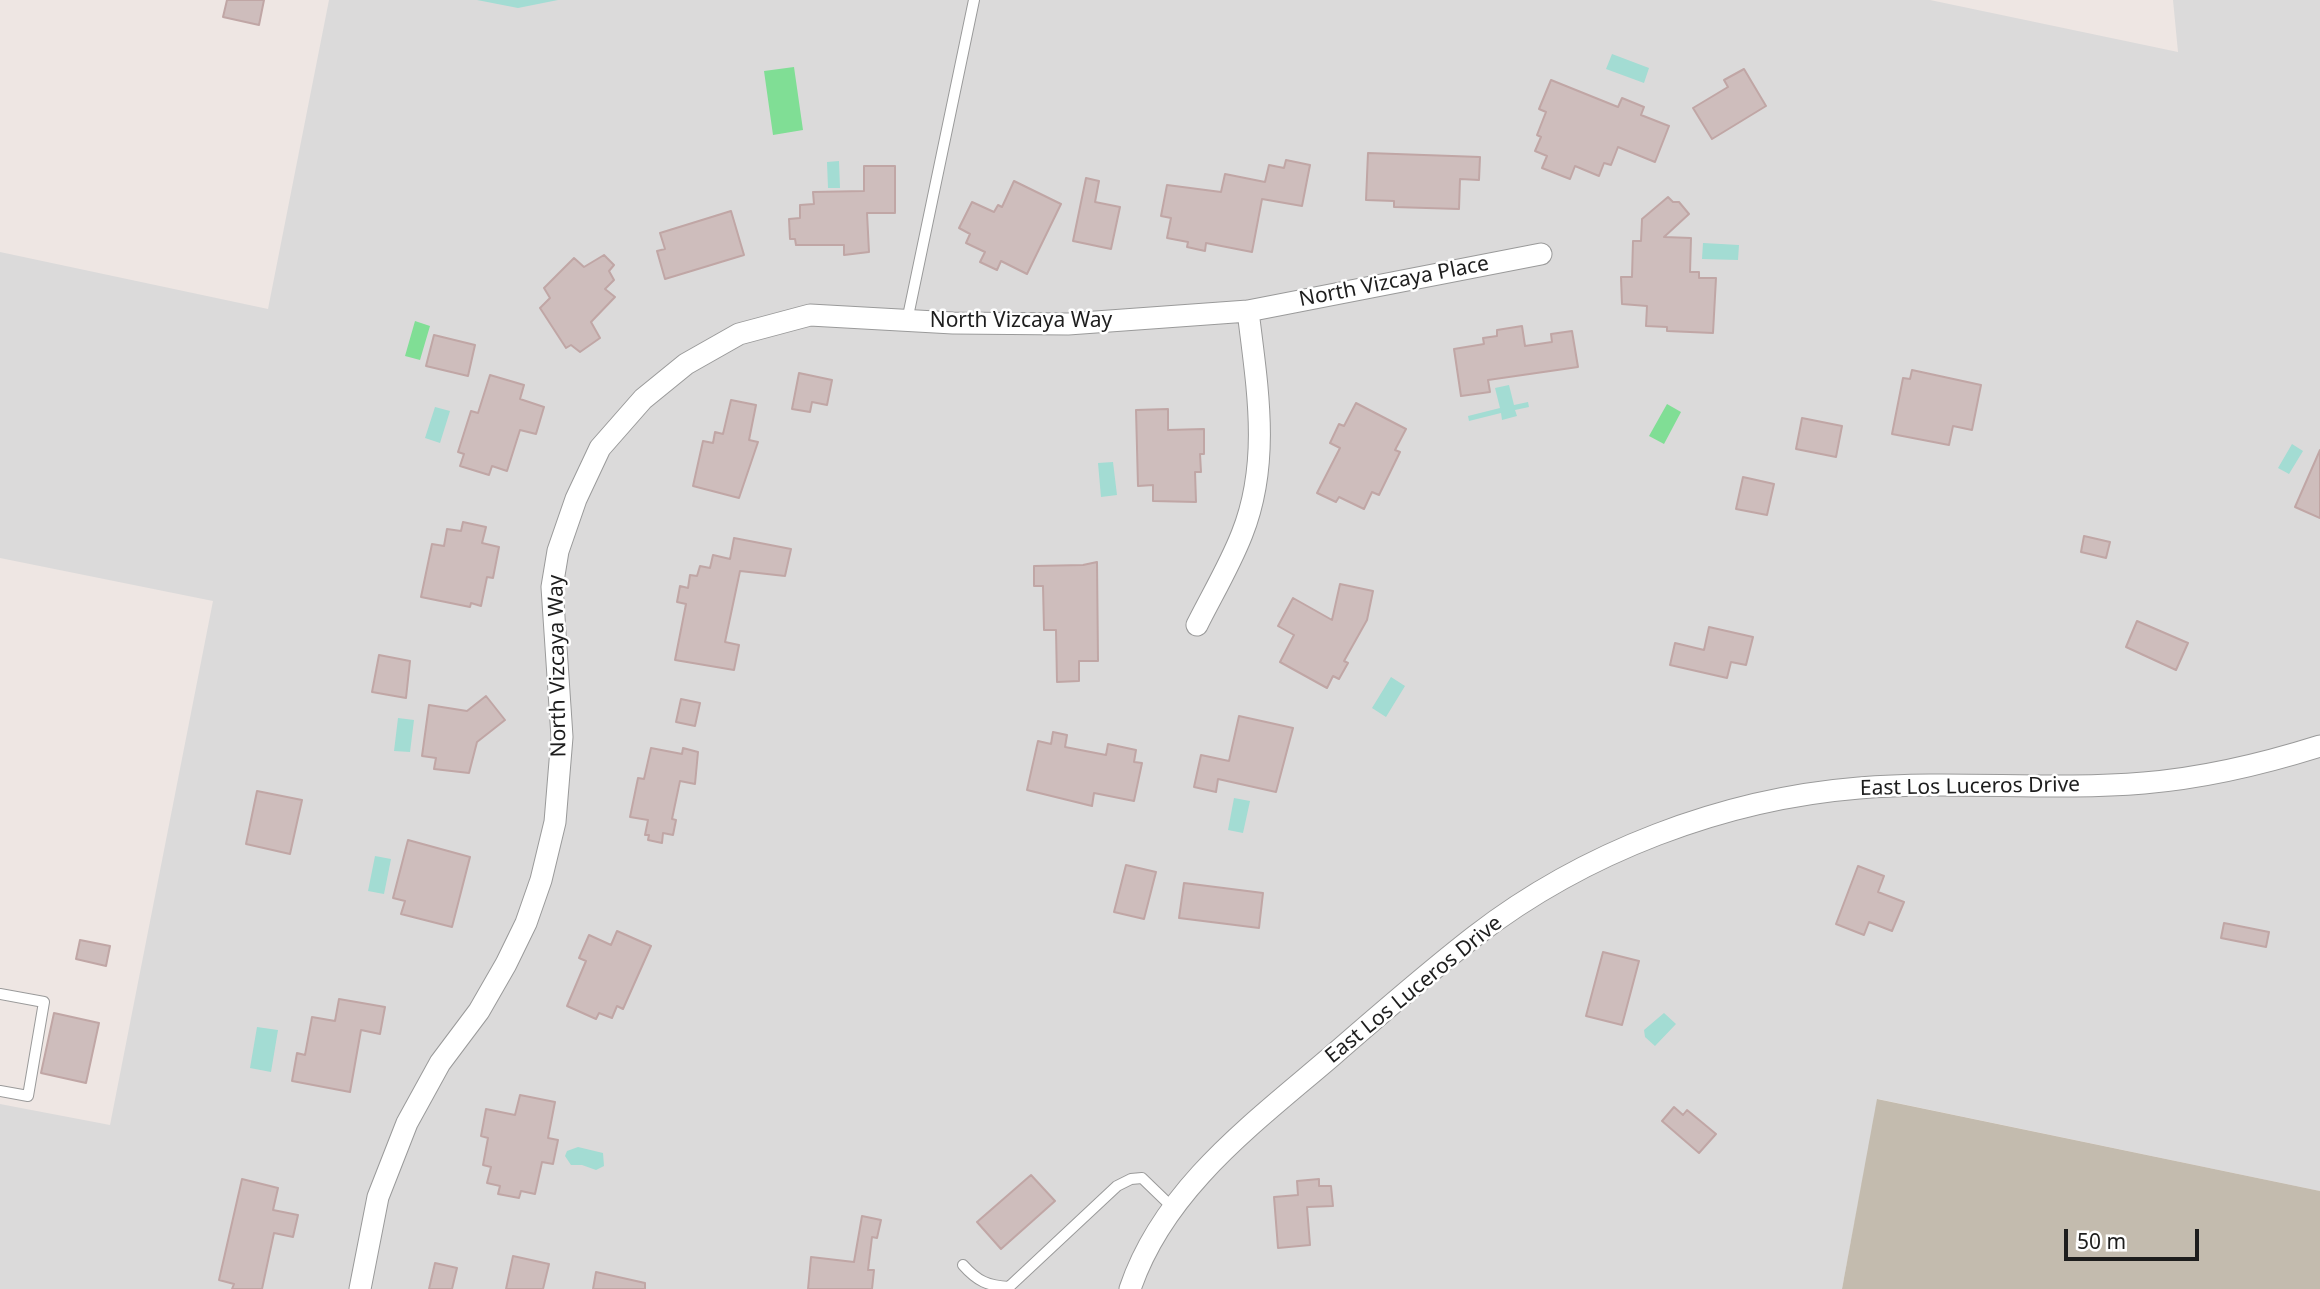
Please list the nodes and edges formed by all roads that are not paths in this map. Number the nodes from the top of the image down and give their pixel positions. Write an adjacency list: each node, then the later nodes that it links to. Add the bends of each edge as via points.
1 (974, 0): 4 (lane)
2 (1541, 254): 3 (street, North Vizcaya Place)
3 (1248, 311): 4 (street, North Vizcaya Way, via 1068,324); 5 (street, via 1262,420 1257,484 1242,533)
4 (907, 321): 11 (street, North Vizcaya Way, via 810,315 739,334 686,364 643,399 600,448 558,551 552,587 562,737 555,822 541,880 506,964 479,1011 440,1063 407,1123 378,1197)
5 (1197, 625)
6 (2320, 746): 9 (street, East Los Luceros Drive, via 2256,767 2144,783 1858,788 1776,800 1674,828 1611,854 1477,934 1225,1149)
7 (0, 994): 8 (lane, via 44,1002 28,1096)
8 (0, 1091)
9 (1172, 1207): 10 (lane, via 1142,1178 1131,1179 1117,1186 1009,1287 990,1287); 12 (street, East Los Luceros Drive)
10 (964, 1265)
11 (360, 1289)
12 (1130, 1289)

